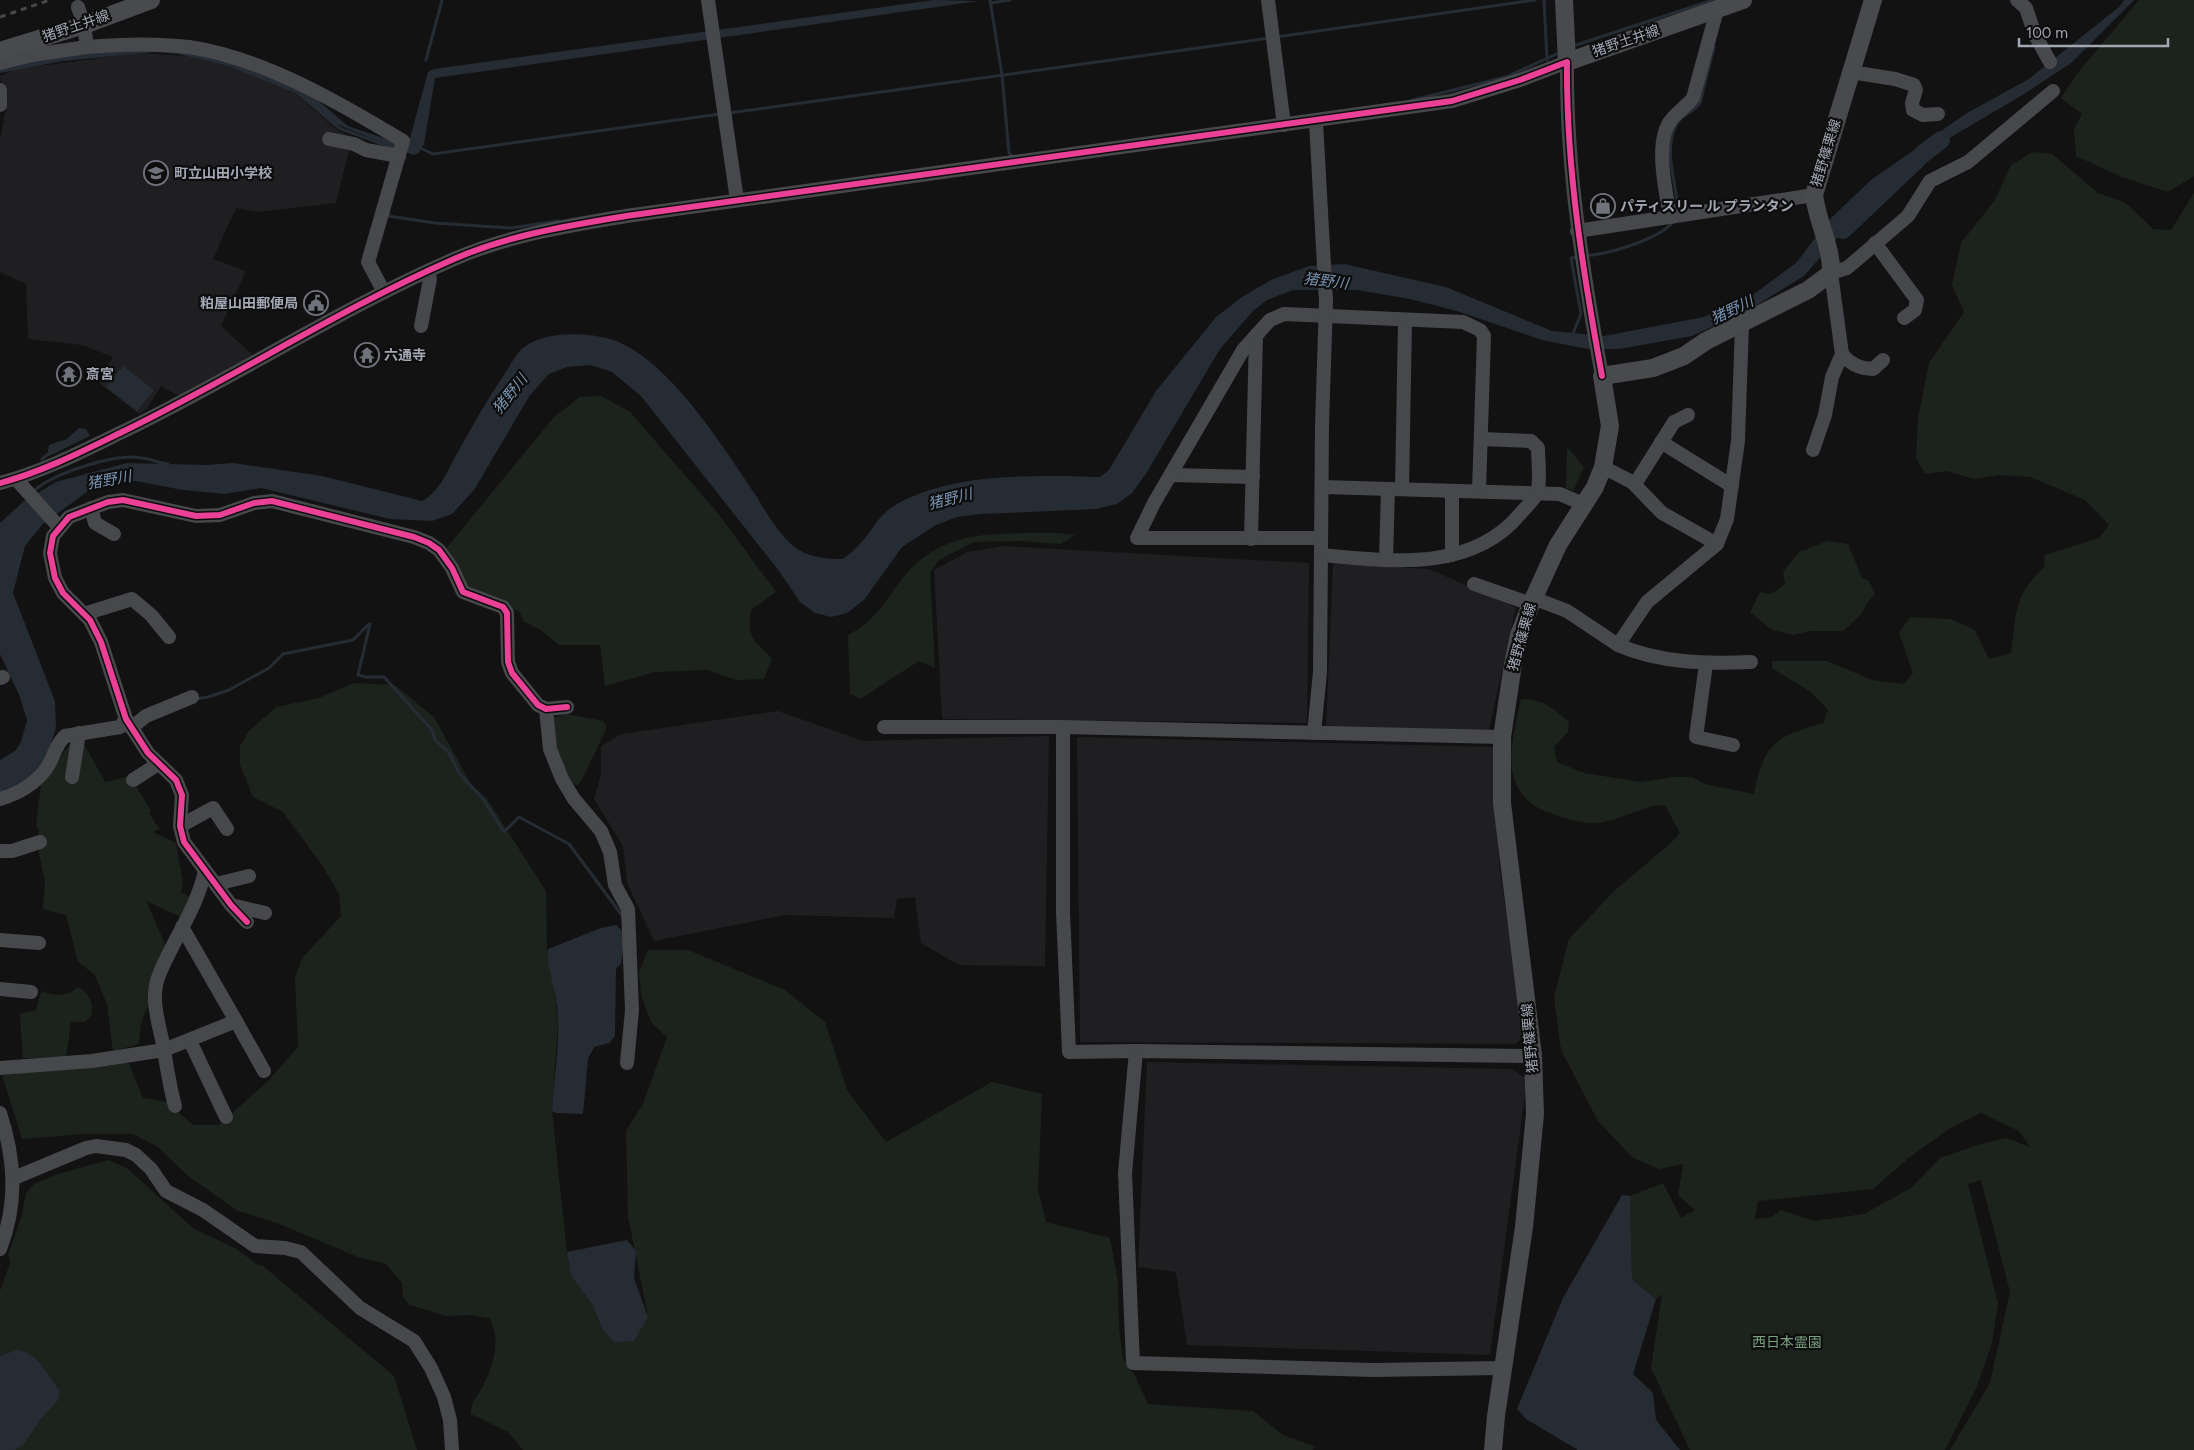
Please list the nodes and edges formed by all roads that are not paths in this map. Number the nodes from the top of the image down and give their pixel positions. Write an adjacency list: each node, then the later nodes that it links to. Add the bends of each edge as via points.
1 (151, 0): 10 (main road, 猪野土井線)
2 (708, 0): 26 (street)
3 (1268, 0): 22 (street)
4 (1564, 0): 13 (main road)
5 (1743, 0): 9 (main road, 猪野土井線)
6 (1873, 0): 16 (main road, 猪野篠栗線)
7 (2017, 0): 14 (street, via 2026,8 2035,35)
8 (78, 7): 10 (street)
9 (1717, 10): 13 (main road, 猪野土井線); 27 (street, via 1693,98 1673,117 1665,133 1662,160)
10 (84, 25): 11 (street); 12 (main road, 猪野土井線)
11 (87, 47): 15 (street, via 32,54); 24 (street, via 167,45 191,48 283,75 334,101)
12 (0, 51)
13 (1567, 62): 21 (street, via 1452,101); 28 (street)
14 (2050, 62)
15 (0, 63)
16 (1851, 72): 20 (street, via 1914,85 1913,110 1923,115); 25 (main road, 猪野篠栗線)
17 (0, 90): 19 (street)
18 (2052, 91): 29 (street, via 1968,162 1930,181 1908,216)
19 (0, 105)
20 (1938, 114)
21 (1316, 122): 22 (street); 33 (street)
22 (1284, 125): 26 (street)
23 (329, 139): 24 (street, via 366,150)
24 (401, 149): 32 (street, via 368,262)
25 (1814, 195): 27 (street); 30 (main road, 猪野篠栗線)
26 (737, 200): 31 (street, via 508,238)
27 (1670, 217): 28 (street)
28 (1577, 230): 41 (street)
29 (1875, 243): 30 (street, via 1847,268); 34 (street, via 1917,300 1915,310)
30 (1831, 267): 36 (main road, via 1808,290); 39 (street)
31 (428, 271): 32 (street); 37 (street, via 430,279)
32 (384, 292): 49 (street, via 176,406 65,459)
33 (1325, 316): 35 (street); 38 (street, via 1284,314 1270,320); 53 (street)
34 (1904, 318)
35 (1405, 321): 43 (street, via 1464,322 1480,330 1484,336); 54 (street)
36 (1742, 324): 41 (main road, via 1684,356 1653,368); 52 (street, via 1739,424)
37 (421, 326)
38 (1256, 335): 47 (street, via 1242,350); 48 (street)
39 (1842, 354): 40 (street, via 1864,369 1873,370); 45 (street, via 1832,377 1825,415)
40 (1883, 360)
41 (1602, 376): 46 (main road, 猪野篠栗線, via 1610,426)
42 (1688, 415): 44 (street, via 1674,422)
43 (1481, 439): 56 (street); 57 (street, via 1531,440 1538,448)
44 (1661, 442): 51 (street); 52 (street)
45 (1812, 450)
46 (1603, 467): 51 (street); 58 (main road, 猪野篠栗線)
47 (1171, 475): 48 (street); 63 (street, via 1137,538)
48 (1253, 477): 63 (street)
49 (16, 478): 50 (street); 60 (street)
50 (0, 483)
51 (1634, 484): 64 (street, via 1662,513)
52 (1732, 486): 64 (street, via 1727,519)
53 (1323, 487): 54 (street); 62 (street)
54 (1395, 489): 55 (street); 67 (street)
55 (1452, 490): 56 (street); 66 (street)
56 (1479, 491): 57 (street)
57 (1537, 493): 58 (street, via 1560,494); 66 (street, via 1508,528 1480,547)
58 (1583, 504): 69 (main road, 猪野篠栗線, via 1558,544)
59 (91, 508): 60 (street); 61 (street, via 95,523); 77 (street, via 123,500 196,516 220,514 272,501 414,536 439,550 463,592 503,607 507,613 508,662 512,673 538,705)
60 (56, 524): 70 (street, via 50,553 55,578 63,593)
61 (114, 534)
62 (1321, 538): 63 (street); 65 (street)
63 (1251, 539)
64 (1717, 544): 72 (street, via 1648,602)
65 (1321, 555): 67 (street); 82 (street, via 1320,672)
66 (1452, 555): 67 (street)
67 (1386, 560)
68 (1474, 584): 69 (street)
69 (1532, 601): 72 (street, via 1567,611); 83 (main road, 猪野篠栗線, via 1519,635)
70 (84, 614): 71 (street, via 132,599); 78 (street, via 101,642)
71 (169, 637)
72 (1618, 645): 74 (street, via 1632,651)
73 (1751, 662): 74 (street)
74 (1706, 664): 84 (street, via 1696,737)
75 (192, 697): 78 (street)
76 (567, 707): 77 (street)
77 (546, 709): 109 (street, via 550,749 562,779 601,831 610,852 615,885 628,909 632,1010)
78 (129, 724): 81 (street); 85 (street)
79 (884, 727): 80 (street)
80 (1063, 727): 82 (street); 107 (street, via 1063,912 1069,1052)
81 (79, 733): 86 (street); 88 (street, via 71,733 60,741 47,767 34,782)
82 (1314, 733): 83 (street)
83 (1502, 737): 108 (main road, 猪野篠栗線, via 1502,803)
84 (1733, 745)
85 (158, 764): 87 (street); 89 (street, via 176,780 182,796)
86 (72, 777)
87 (133, 780)
88 (0, 799)
89 (180, 826): 90 (street, via 213,808); 93 (street, via 184,842)
90 (227, 828)
91 (40, 842): 92 (street, via 12,851)
92 (0, 851)
93 (205, 870): 95 (street); 99 (street, via 194,904)
94 (249, 876): 95 (street)
95 (216, 884): 96 (street)
96 (231, 905): 97 (street); 98 (street)
97 (266, 913)
98 (247, 922)
99 (182, 927): 104 (street); 106 (street, via 158,976 155,991)
100 (0, 940): 101 (street)
101 (39, 943)
102 (0, 989): 103 (street)
103 (31, 992)
104 (236, 1021): 105 (street); 111 (street)
105 (190, 1041): 106 (street); 114 (street)
106 (164, 1050): 110 (street, via 92,1061); 112 (street, via 168,1084)
107 (1136, 1051): 108 (street); 117 (street, via 1125,1172 1133,1362 1353,1370)
108 (1533, 1056): 117 (main road, 猪野篠栗線, via 1533,1156)
109 (627, 1063)
110 (0, 1068)
111 (264, 1071)
112 (175, 1106)
113 (0, 1113): 115 (street)
114 (226, 1117)
115 (14, 1178): 116 (street, via 10,1220); 118 (street, via 86,1148 126,1150 144,1161 166,1191 203,1210 241,1239 255,1246 300,1252 360,1308 414,1341 444,1398 450,1420)
116 (0, 1249)
117 (1502, 1368): 119 (main road, 猪野篠栗線)
118 (452, 1450)
119 (1493, 1450)

